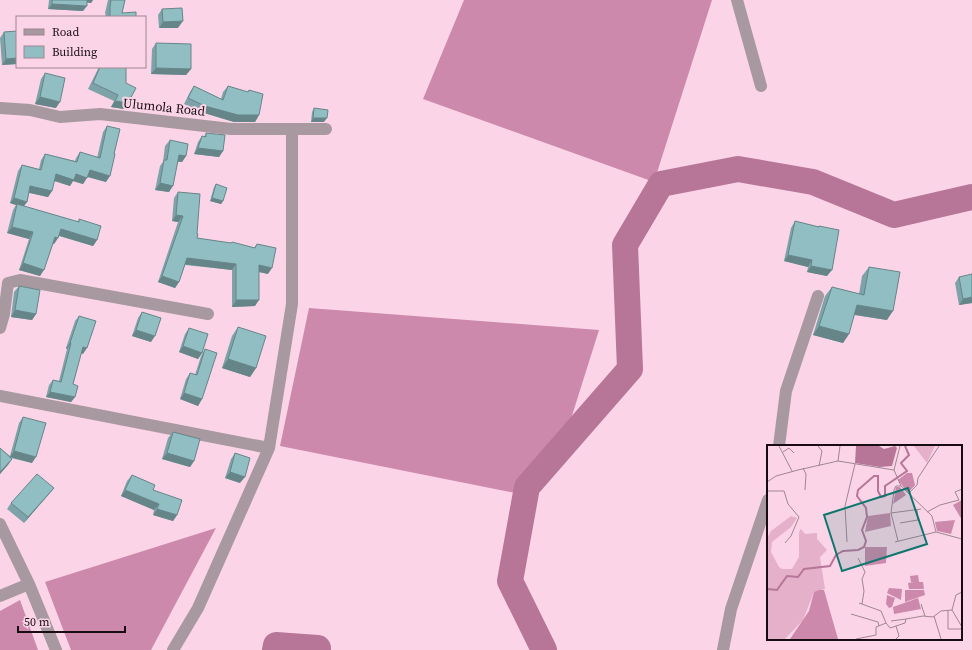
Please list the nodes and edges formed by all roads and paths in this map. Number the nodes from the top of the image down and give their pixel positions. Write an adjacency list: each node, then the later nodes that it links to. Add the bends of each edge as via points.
1 (737, 0): 2 (street)
2 (761, 86)
3 (0, 108): 4 (street, Ulumola Road, via 60,116 100,114 231,128)
4 (292, 129): 5 (street, Ulumola Road); 11 (street, via 292,304)
5 (326, 129)
6 (818, 296): 10 (street, via 786,391)
7 (208, 314): 8 (street, via 20,280 8,283)
8 (0, 328)
9 (0, 396): 11 (street)
10 (779, 445)
11 (270, 448): 17 (street, via 198,608)
12 (767, 503): 18 (street, via 731,609)
13 (0, 524): 14 (street)
14 (29, 584): 15 (street); 16 (street)
15 (0, 596)
16 (56, 650)
17 (172, 650)
18 (723, 650)

